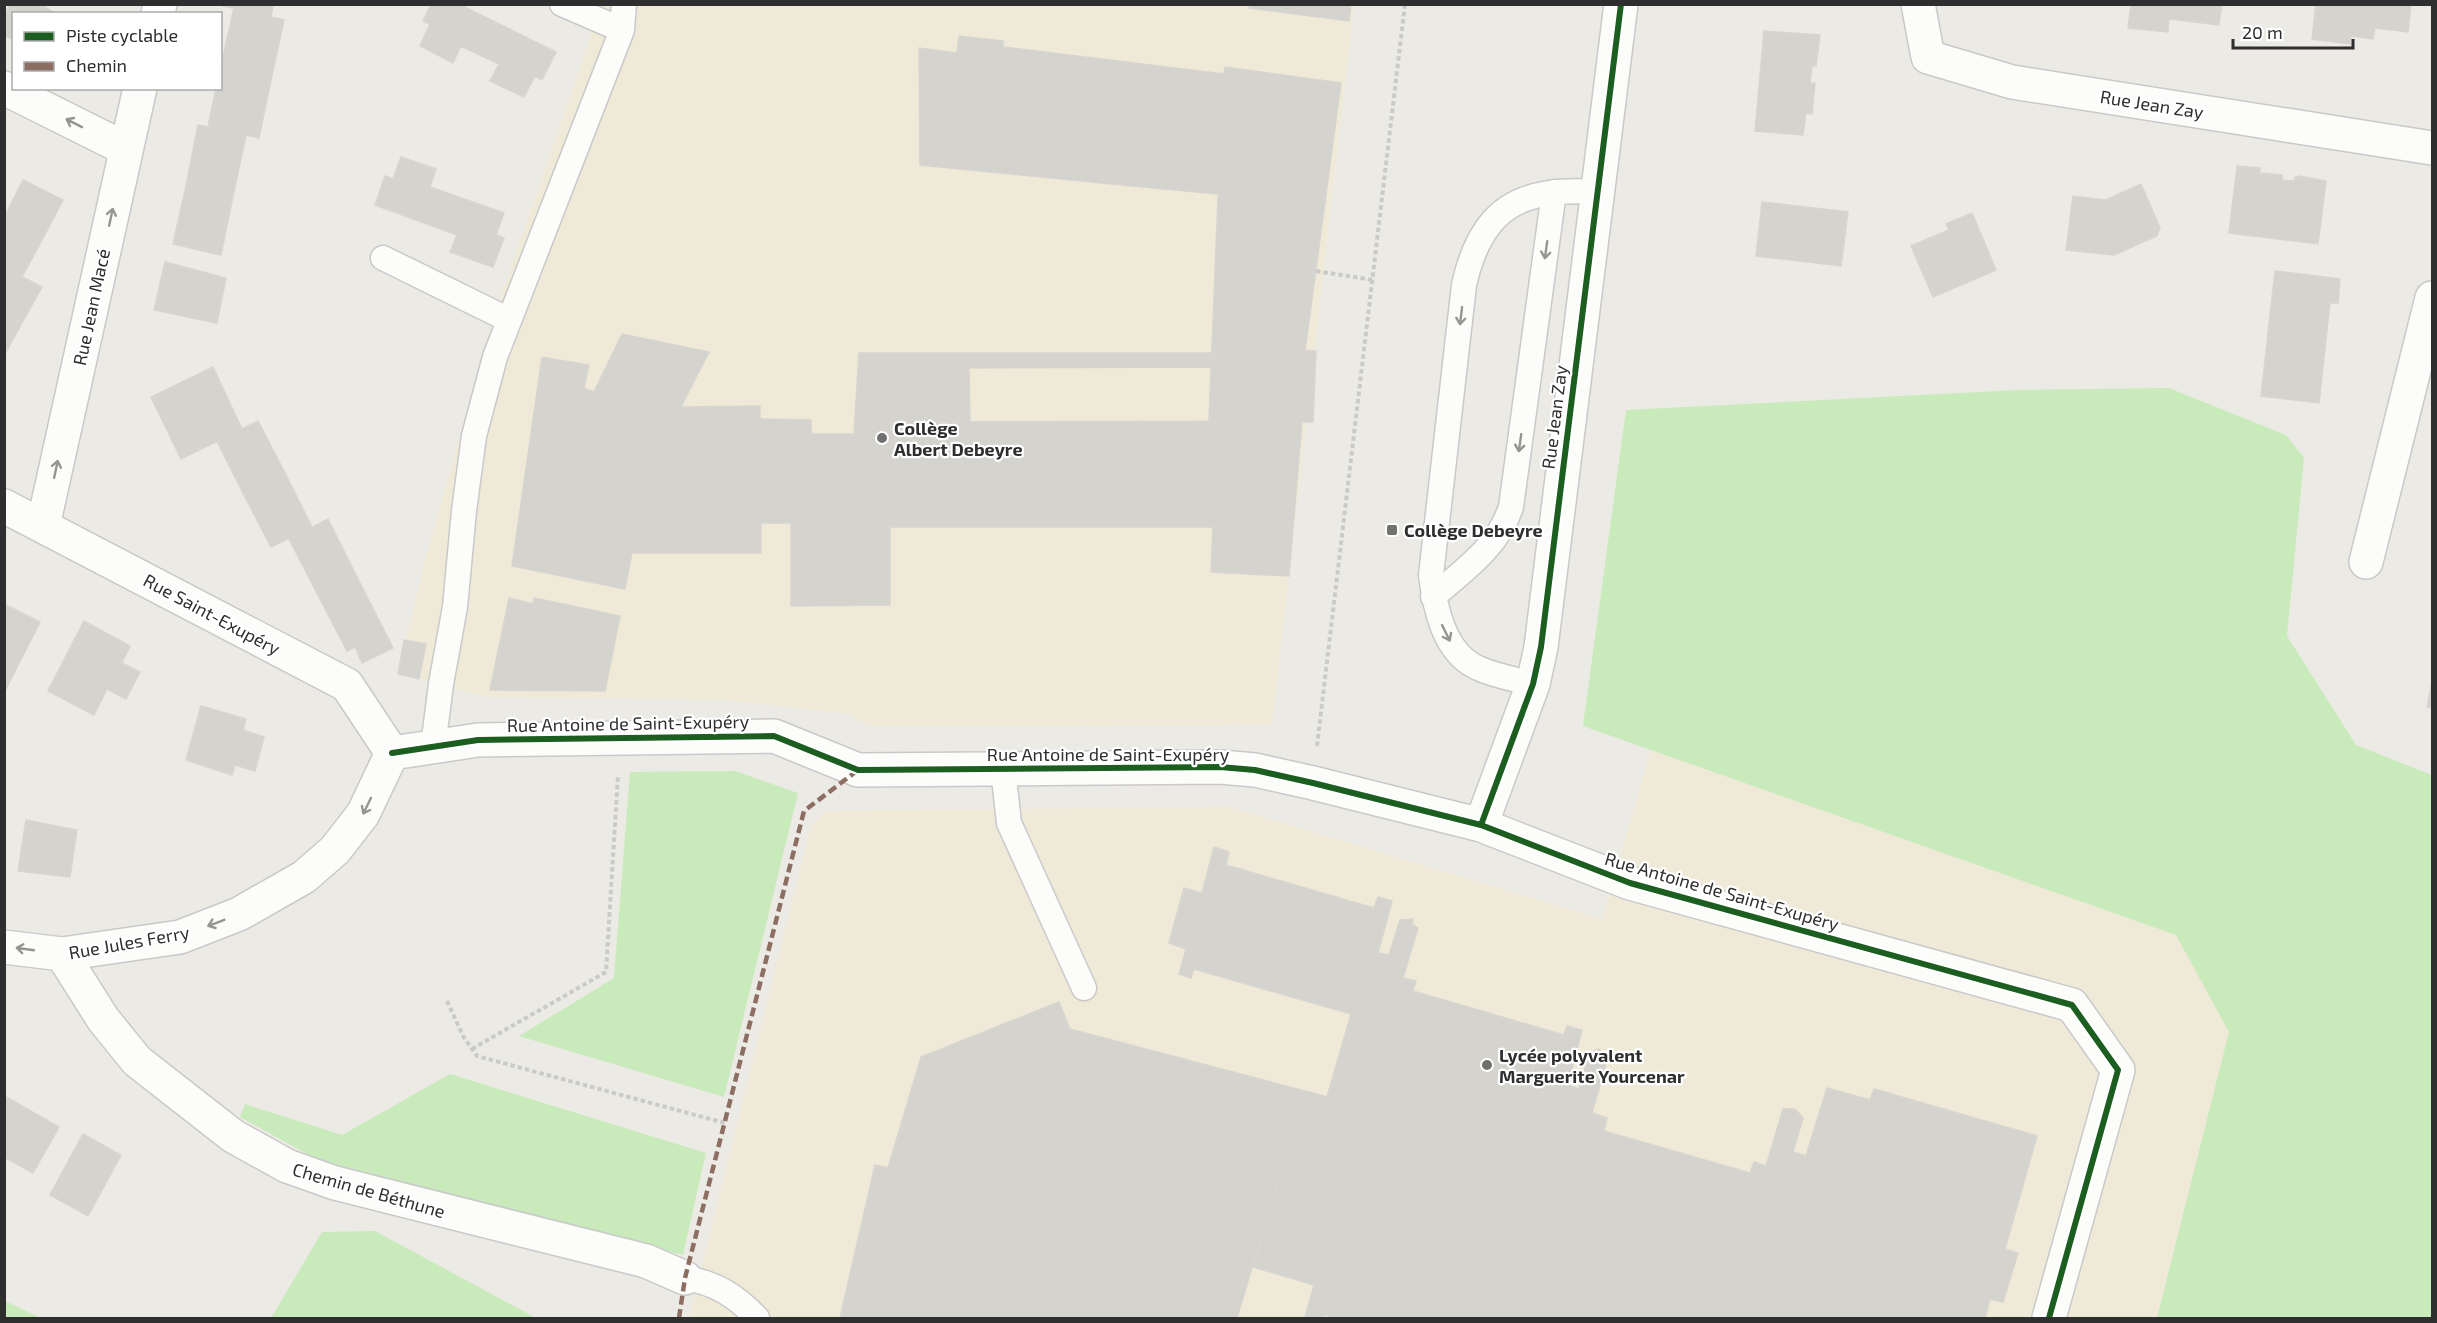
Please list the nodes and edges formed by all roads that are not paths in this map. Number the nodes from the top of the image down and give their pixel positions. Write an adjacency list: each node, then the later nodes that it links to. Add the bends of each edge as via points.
1 (562, 4): 5 (lane)
2 (624, 4): 5 (lane)
3 (1621, 4): 11 (street, Rue Jean Zay)
4 (1918, 4): 8 (street, Rue Jean Zay, via 1928,57 2012,82)
5 (622, 30): 14 (lane)
6 (4, 88): 9 (street, one-way to 6)
7 (140, 90): 9 (street, Rue Jean Macé)
8 (2433, 148)
9 (126, 149): 16 (street, Rue Jean Macé, one-way to 9)
10 (1554, 192): 11 (lane); 18 (lane, one-way to 18, via 1511,507 1498,537 1487,550); 18 (lane, one-way to 18, via 1505,209 1483,231 1470,258 1431,575)
11 (1596, 192): 19 (street, Rue Jean Zay, via 1543,636)
12 (383, 258): 14 (lane)
13 (2433, 298): 17 (street)
14 (510, 320): 20 (lane, via 495,357 474,436 455,607)
15 (4, 506): 16 (street, Rue Saint-Exupéry)
16 (43, 526): 21 (street, Rue Saint-Exupéry, via 347,685)
17 (2366, 562)
18 (1434, 597): 19 (lane, one-way to 19, via 1446,634 1466,661 1479,669)
19 (1533, 684): 23 (street, Rue Jean Zay)
20 (433, 747): 21 (street, Rue Antoine de Saint-Exupéry); 22 (street, Rue Antoine de Saint-Exupéry, via 478,740 774,736 858,770)
21 (392, 753): 25 (street, Rue Jules Ferry, one-way to 25, via 363,814 334,850 304,877 239,914 180,937)
22 (1003, 769): 23 (street, Rue Antoine de Saint-Exupéry, via 1255,770); 26 (lane, via 1009,823)
23 (1481, 825): 29 (street, Rue Antoine de Saint-Exupéry, via 1629,883 2072,1005 2118,1071)
24 (4, 947): 25 (street, Rue Jules Ferry, one-way to 24)
25 (62, 954): 27 (street, Chemin de Béthune, via 103,1019 137,1061 233,1136 287,1166 335,1183 646,1261)
26 (1084, 988)
27 (686, 1278): 28 (lane, via 738,1298)
28 (757, 1318)
29 (2049, 1318)

